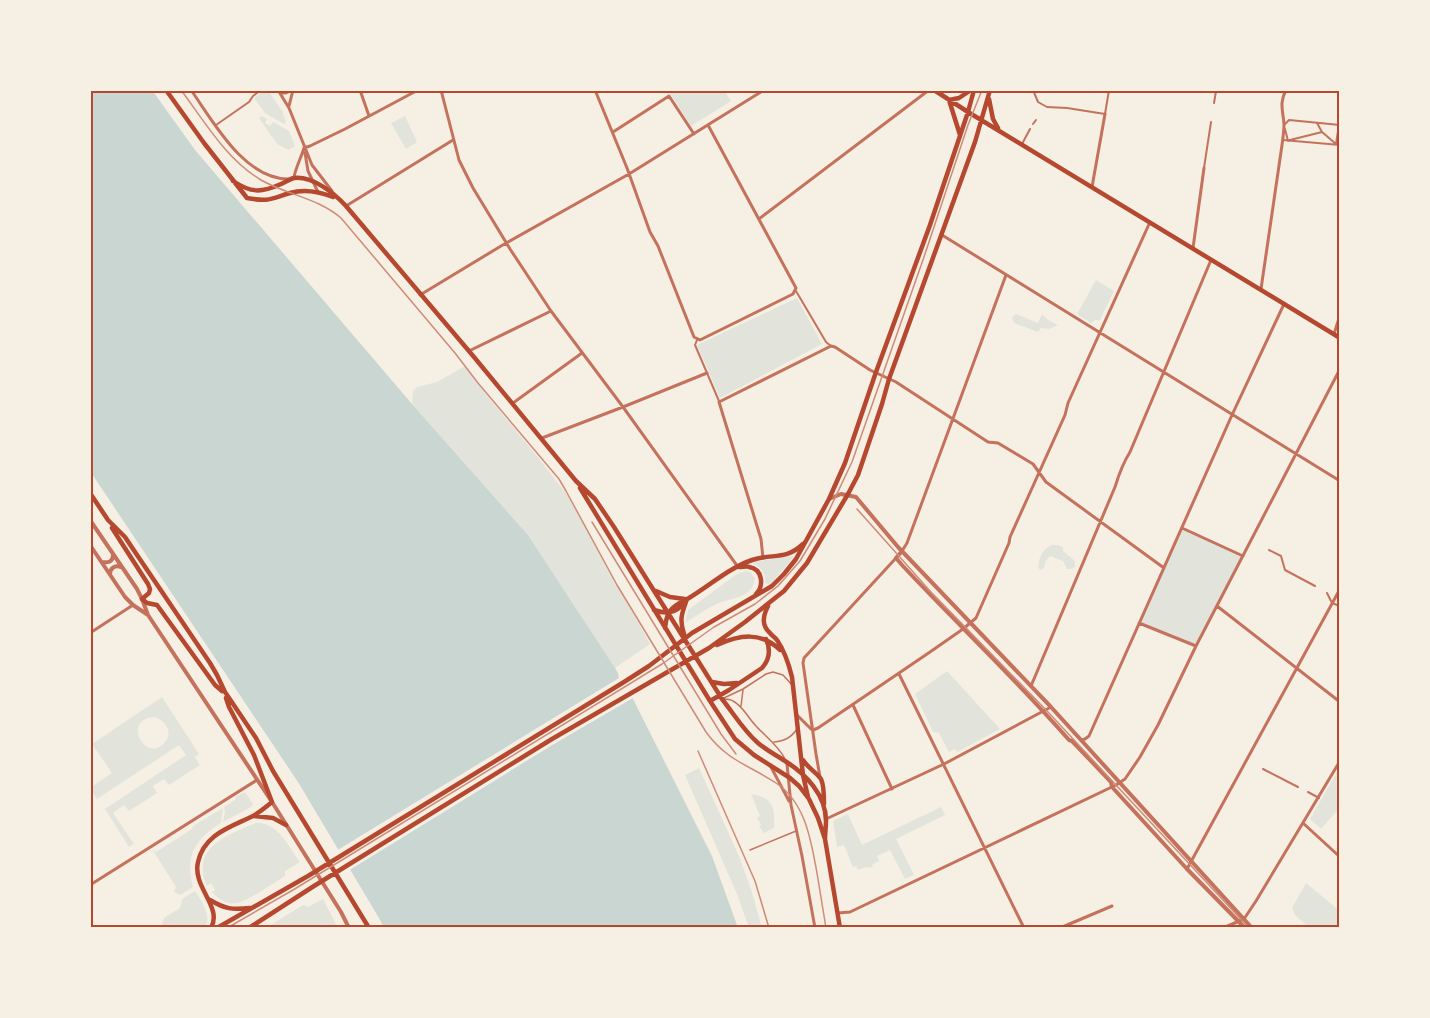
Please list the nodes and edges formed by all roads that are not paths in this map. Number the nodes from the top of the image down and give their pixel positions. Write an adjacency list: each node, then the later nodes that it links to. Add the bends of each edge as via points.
1 (166, 90): 49 (main road)
2 (191, 90): 30 (street)
3 (261, 90): 30 (street)
4 (292, 90): 16 (street); 21 (street)
5 (360, 90): 24 (street)
6 (418, 90): 24 (street)
7 (441, 90): 40 (street)
8 (595, 90): 36 (street)
9 (764, 90): 31 (street)
10 (928, 90): 55 (street)
11 (934, 90): 19 (main road)
12 (973, 90): 19 (main road); 22 (main road)
13 (1033, 90): 23 (street, via 1044,108)
14 (1109, 90): 23 (street)
15 (1286, 90): 32 (street, via 1281,110)
16 (279, 91): 21 (street)
17 (1216, 91): 20 (street)
18 (989, 92): 25 (main road); 35 (main road, via 993,119)
19 (949, 100): 22 (main road); 39 (main road)
20 (1214, 103)
21 (289, 108): 45 (street)
22 (968, 112): 25 (main road); 39 (main road)
23 (1105, 114): 51 (street)
24 (369, 116): 45 (street)
25 (982, 120): 35 (main road); 57 (main road)
26 (1036, 120): 29 (street)
27 (1211, 122): 46 (street)
28 (1317, 123): 32 (street, via 1289,120); 33 (street); 37 (street)
29 (1033, 124)
30 (216, 125): 48 (street, via 252,165 272,176)
31 (708, 125): 38 (street); 55 (street)
32 (1284, 125): 41 (street); 42 (street)
33 (1339, 125): 44 (street)
34 (1030, 129): 43 (street)
35 (999, 130): 43 (main road)
36 (612, 132): 38 (street, via 669,96); 47 (street)
37 (1322, 132): 42 (street); 44 (street)
38 (694, 134): 47 (street)
39 (960, 135): 76 (main road)
40 (453, 140): 54 (street); 58 (street, via 462,167)
41 (1282, 140): 42 (street); 62 (street)
42 (1287, 141): 44 (street)
43 (1022, 144): 51 (main road)
44 (1339, 144)
45 (304, 148): 48 (street); 50 (street); 53 (street)
46 (1204, 168): 59 (street)
47 (629, 174): 58 (street); 71 (street)
48 (294, 178): 49 (main road, via 258,191); 50 (main road)
49 (233, 181): 52 (main road, via 247,198 264,201 297,192)
50 (312, 181): 52 (street); 53 (main road)
51 (1092, 187): 56 (main road)
52 (318, 192): 53 (main road)
53 (336, 198): 54 (main road)
54 (346, 206): 64 (main road)
55 (759, 219): 63 (street)
56 (1150, 222): 59 (main road); 68 (street)
57 (941, 234): 61 (street); 79 (main road)
58 (507, 243): 64 (street); 66 (street)
59 (1193, 248): 60 (main road)
60 (1211, 259): 62 (main road); 78 (street)
61 (1006, 274): 68 (street); 84 (street)
62 (1261, 289): 65 (main road)
63 (795, 290): 71 (street); 72 (street)
64 (420, 295): 73 (main road)
65 (1284, 304): 69 (main road); 83 (street)
66 (551, 311): 73 (street); 74 (street)
67 (1340, 315): 69 (street)
68 (1099, 333): 78 (street); 87 (street)
69 (1334, 334): 70 (main road)
70 (1340, 338)
71 (697, 340): 77 (street, via 695,345)
72 (831, 346): 76 (street); 80 (street)
73 (469, 351): 81 (main road)
74 (582, 353): 81 (street); 82 (street)
75 (1340, 369): 86 (street)
76 (876, 372): 79 (street); 92 (main road)
77 (707, 373): 80 (street); 82 (street)
78 (1164, 373): 83 (street); 95 (street)
79 (889, 379): 84 (street); 91 (main road, via 858,475)
80 (719, 402): 105 (street, via 761,538)
81 (513, 404): 85 (main road)
82 (623, 407): 85 (street); 109 (street)
83 (1232, 415): 86 (street); 96 (street)
84 (953, 418): 87 (street, via 1033,464); 102 (street)
85 (542, 438): 88 (main road)
86 (1296, 454): 89 (street); 98 (street)
87 (1039, 472): 95 (street, via 1046,482); 128 (street, via 976,618)
88 (576, 481): 113 (main road, via 615,527); 124 (main road)
89 (1340, 481)
90 (90, 493): 94 (main road)
91 (848, 494): 92 (street); 102 (street, via 856,497); 119 (main road, via 797,578)
92 (829, 499): 97 (main road)
93 (90, 520): 103 (street)
94 (108, 520): 116 (main road, via 148,584 149,593); 144 (main road, via 125,537)
95 (1101, 522): 110 (street); 141 (street)
96 (1182, 528): 104 (street); 110 (street)
97 (807, 540): 105 (main road, via 791,553); 123 (main road, via 796,560 772,586)
98 (1252, 540): 99 (street); 104 (street)
99 (1257, 543)
100 (90, 545): 107 (street)
101 (1269, 550): 112 (street, via 1281,556 1285,570)
102 (902, 551): 106 (street); 128 (street)
103 (113, 554): 107 (street, via 110,562); 108 (street)
104 (1243, 556): 121 (street)
105 (763, 558): 109 (main road)
106 (896, 558): 130 (street); 154 (street, via 806,655 803,663)
107 (101, 561): 111 (street)
108 (122, 567): 111 (street, via 113,567); 116 (street)
109 (738, 567): 117 (main road); 123 (main road, via 757,570 762,584 757,593)
110 (1164, 568): 127 (street)
111 (110, 575): 120 (street)
112 (1315, 586)
113 (653, 589): 117 (main road); 125 (main road)
114 (1340, 589): 118 (street)
115 (1327, 593): 118 (street)
116 (142, 599): 120 (street); 126 (street); 144 (main road, via 157,605 215,685)
117 (687, 599): 125 (main road); 133 (main road, via 681,619)
118 (1332, 603): 122 (street); 137 (street)
119 (769, 604): 135 (main road); 136 (main road, via 764,626)
120 (133, 605): 126 (street); 131 (street)
121 (1217, 606): 134 (street); 137 (street)
122 (1337, 606)
123 (736, 608): 193 (main road, via 692,633 624,682)
124 (654, 610): 125 (main road); 129 (main road)
125 (668, 613): 129 (main road); 133 (main road)
126 (148, 615): 168 (street)
127 (1139, 622): 134 (street); 156 (street, via 1089,736)
128 (970, 623): 130 (street); 141 (street)
129 (665, 628): 146 (main road)
130 (963, 629): 138 (street); 151 (street)
131 (90, 633)
132 (766, 639): 135 (main road, via 732,638); 136 (main road); 140 (main road, via 770,653 766,663)
133 (686, 640): 139 (main road)
134 (1196, 646): 169 (street, via 1158,725)
135 (709, 648): 195 (main road, via 543,745)
136 (784, 653): 142 (main road)
137 (1296, 669): 147 (street); 188 (street)
138 (899, 674): 148 (street); 162 (street)
139 (712, 682): 140 (main road); 145 (main road)
140 (740, 682): 145 (main road)
141 (1031, 686): 150 (street)
142 (794, 688): 143 (lane, via 783,675 773,672); 152 (main road)
143 (743, 689): 145 (lane); 149 (lane)
144 (225, 692): 176 (main road); 202 (main road)
145 (721, 697): 146 (main road); 149 (lane); 161 (main road, via 758,743)
146 (710, 701): 163 (main road, via 735,740)
147 (1340, 702)
148 (853, 705): 154 (street); 172 (street)
149 (741, 706): 158 (lane)
150 (1051, 707): 151 (street); 155 (street)
151 (1044, 711): 157 (street); 162 (street)
152 (797, 715): 153 (main road); 154 (street)
153 (798, 726): 158 (lane, via 790,737); 159 (main road)
154 (813, 730): 167 (street)
155 (1075, 733): 156 (street); 157 (lane)
156 (1081, 740): 169 (street)
157 (1072, 741): 170 (street)
158 (773, 742): 161 (lane)
159 (801, 755): 165 (main road); 167 (main road)
160 (1340, 760): 174 (street)
161 (787, 762): 165 (main road); 166 (street)
162 (944, 764): 172 (street); 185 (street)
163 (771, 765): 166 (main road); 177 (street)
164 (1263, 769): 171 (street)
165 (803, 775): 175 (main road); 178 (main road, via 813,784)
166 (790, 778): 175 (main road); 177 (street)
167 (821, 779): 178 (main road)
168 (257, 780): 176 (street); 190 (street)
169 (1120, 783): 170 (street); 188 (street)
170 (1111, 784): 185 (street); 189 (street)
171 (1298, 787)
172 (892, 789): 180 (street)
173 (1308, 792): 174 (street)
174 (1319, 798): 181 (street)
175 (809, 799): 184 (main road)
176 (272, 802): 179 (main road); 182 (street)
177 (791, 805): 183 (street)
178 (824, 807): 180 (main road)
179 (254, 816): 182 (main road, via 273,818); 191 (main road, via 219,832 203,849 197,876)
180 (826, 819): 184 (main road)
181 (1303, 824): 187 (street); 196 (street)
182 (286, 825): 201 (street)
183 (797, 831): 186 (lane); 203 (street)
184 (825, 839): 194 (main road)
185 (985, 847): 194 (street, via 850,912); 205 (street)
186 (750, 850)
187 (1340, 857)
188 (1191, 862): 189 (street); 196 (street)
189 (1187, 869): 196 (street)
190 (90, 885)
191 (208, 899): 193 (main road, via 226,908); 197 (main road, via 214,916)
192 (1112, 906): 206 (street)
193 (253, 907): 198 (main road)
194 (838, 913): 204 (main road)
195 (261, 920): 199 (main road); 200 (main road)
196 (1242, 920): 207 (street); 208 (street); 209 (street)
197 (211, 928)
198 (217, 928)
199 (249, 928)
200 (256, 928)
201 (349, 928)
202 (369, 928)
203 (814, 928)
204 (840, 928)
205 (1024, 928)
206 (1060, 928)
207 (1223, 928)
208 (1245, 928)
209 (1252, 928)

